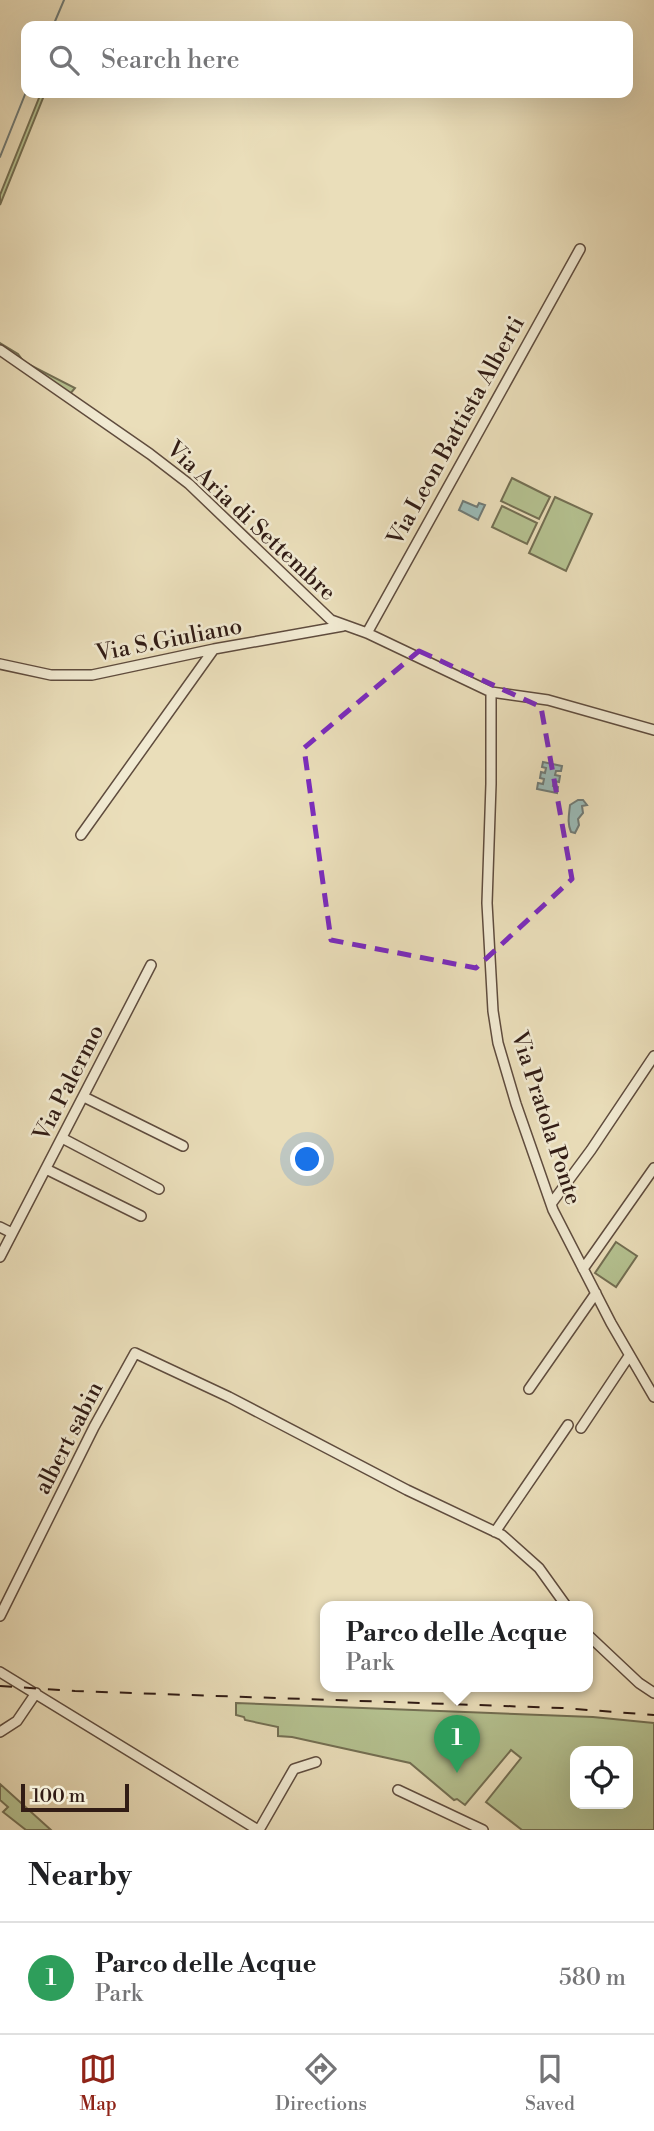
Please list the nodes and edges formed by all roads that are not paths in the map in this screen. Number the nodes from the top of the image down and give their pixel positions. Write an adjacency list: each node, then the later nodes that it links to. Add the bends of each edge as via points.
1 (580, 249): 4 (street, Via Leon Battista Alberti)
2 (0, 350): 3 (street, Via Aria di Settembre, via 189,484 331,620)
3 (344, 626): 4 (street, Via Aria di Settembre); 5 (street, Via S.Giuliano)
4 (368, 633): 7 (street, Via Aria di Settembre)
5 (214, 649): 6 (street, Via S.Giuliano, via 92,675 51,675); 9 (street)
6 (0, 664)
7 (491, 692): 8 (street, Via Aria di Settembre, via 548,699); 18 (street, Via Pratola Ponte, via 487,903 493,1011 516,1104)
8 (654, 730)
9 (81, 835)
10 (151, 965): 12 (street, Via Palermo)
11 (654, 1056): 18 (street)
12 (84, 1097): 13 (street, Via Palermo); 14 (street)
13 (62, 1138): 16 (street, Via Palermo); 17 (street)
14 (183, 1146)
15 (654, 1168): 23 (street)
16 (46, 1169): 19 (street); 21 (street, Via Palermo)
17 (159, 1189)
18 (551, 1204): 23 (street, Via Pratola Ponte)
19 (141, 1216)
20 (0, 1227): 21 (street)
21 (12, 1233): 22 (street, Via Palermo)
22 (0, 1257)
23 (583, 1269): 24 (street, Via Pratola Ponte)
24 (596, 1293): 25 (street, Via Pratola Ponte); 26 (street)
25 (629, 1356): 27 (street, Via Pratola Ponte); 29 (street)
26 (529, 1390)
27 (654, 1396)
28 (568, 1425): 30 (street)
29 (580, 1428)
30 (495, 1532): 31 (street, via 534,1562); 32 (street, albert sabin, via 135,1353)
31 (563, 1601)
32 (0, 1616)
33 (593, 1640): 36 (street)
34 (0, 1671): 35 (street)
35 (36, 1693): 37 (street, via 17,1721); 40 (street)
36 (654, 1693)
37 (0, 1732)
38 (316, 1762): 40 (street, via 294,1769)
39 (398, 1790): 41 (street)
40 (258, 1830)
41 (483, 1830)

